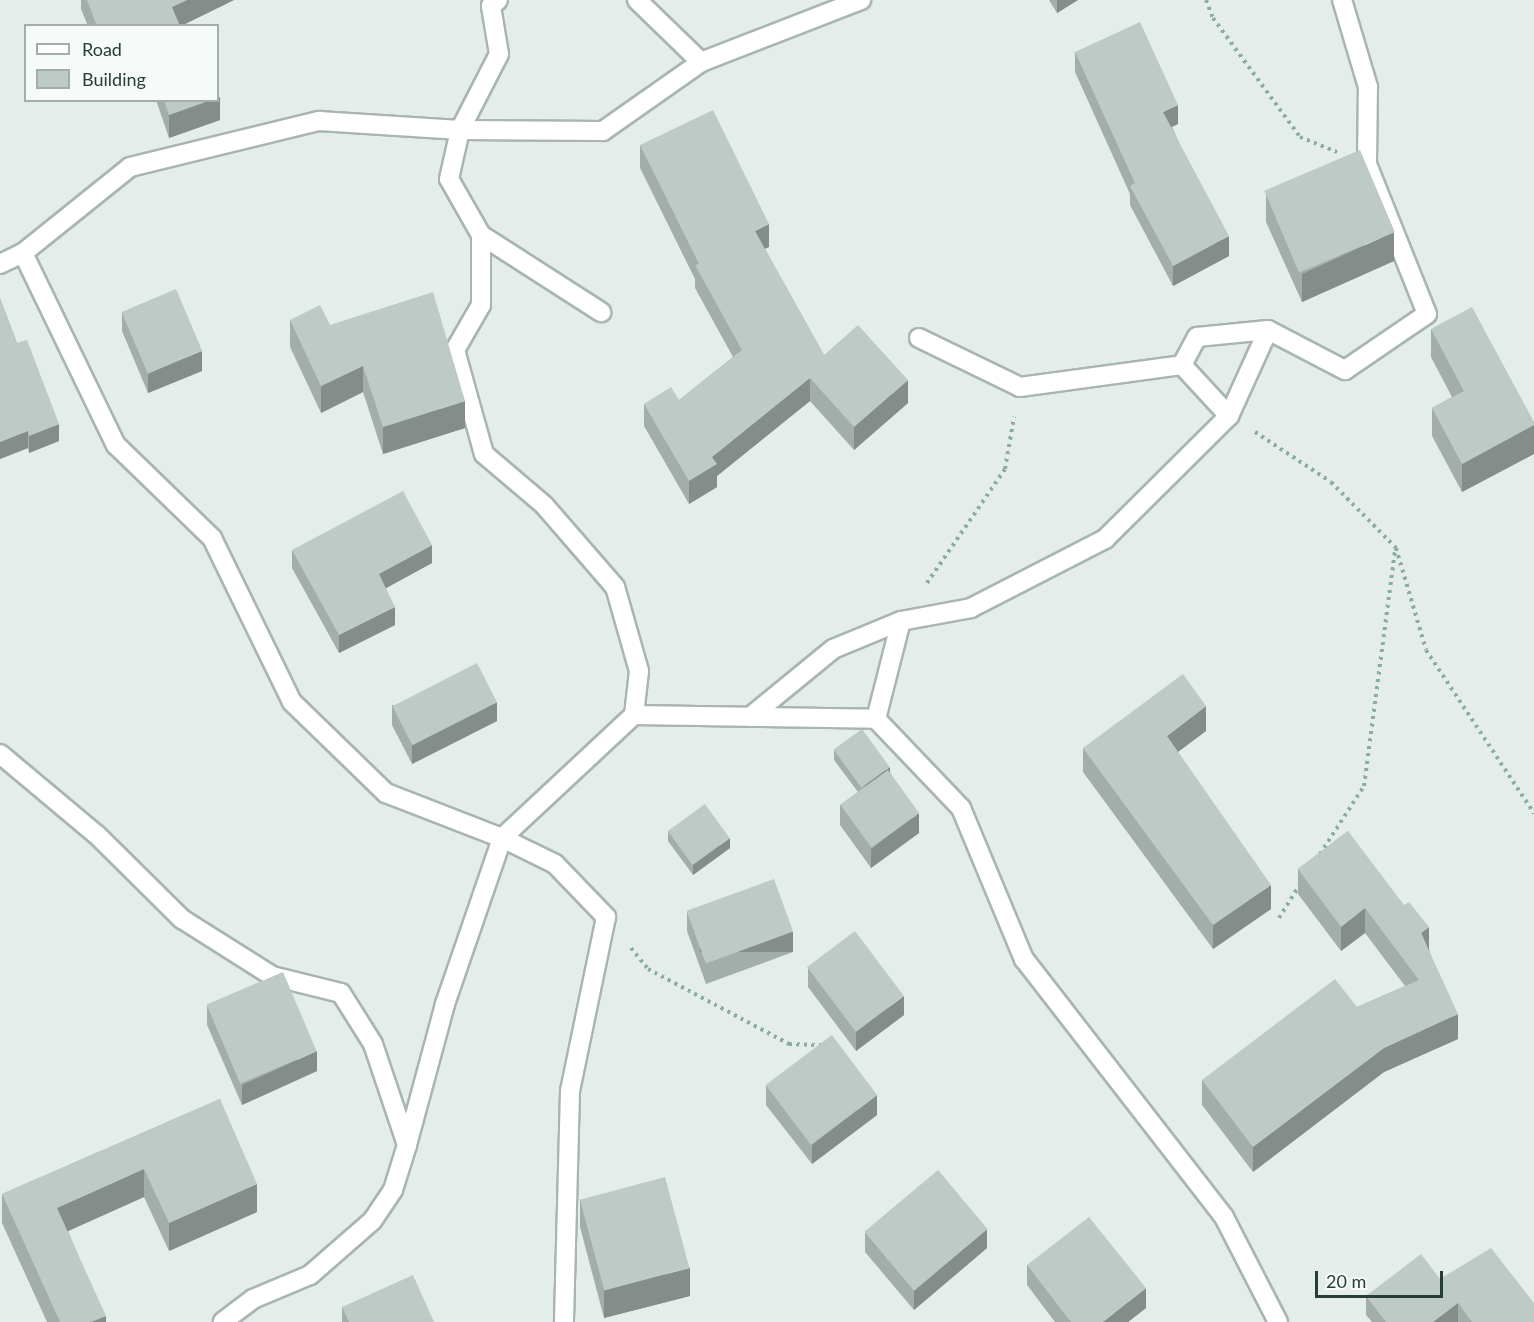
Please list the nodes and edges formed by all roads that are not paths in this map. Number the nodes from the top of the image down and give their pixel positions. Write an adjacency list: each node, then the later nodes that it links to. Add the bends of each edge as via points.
1 (498, 0): 6 (street, via 491,6 499,54)
2 (637, 0): 5 (street)
3 (861, 0): 5 (street)
4 (1342, 0): 11 (street, via 1368,87 1367,164 1426,314 1345,370)
5 (701, 62): 6 (street, via 603,131)
6 (460, 129): 7 (street, via 449,179); 8 (street, via 319,121 130,167)
7 (481, 235): 10 (street); 16 (street, via 482,305 455,350 484,454 544,504 615,587 639,671)
8 (23, 253): 9 (street); 20 (street, via 116,445 212,538 292,702 386,793)
9 (0, 264)
10 (601, 312)
11 (1268, 330): 13 (street, via 1197,337); 14 (street)
12 (919, 338): 13 (street, via 1020,387)
13 (1182, 365): 14 (street)
14 (1229, 416): 15 (street, via 1105,539 971,608)
15 (901, 621): 17 (street, via 833,648); 18 (street)
16 (634, 715): 17 (street); 20 (street)
17 (750, 717): 18 (street)
18 (876, 719): 24 (street, via 961,808 1024,959 1224,1217)
19 (0, 754): 21 (street, via 97,835 182,919 272,976 340,993 374,1044)
20 (502, 838): 21 (street, via 445,1004); 23 (street, via 555,864 606,917 570,1091)
21 (407, 1145): 22 (street, via 393,1190 372,1221 310,1275 253,1299)
22 (223, 1322)
23 (564, 1322)
24 (1278, 1322)

